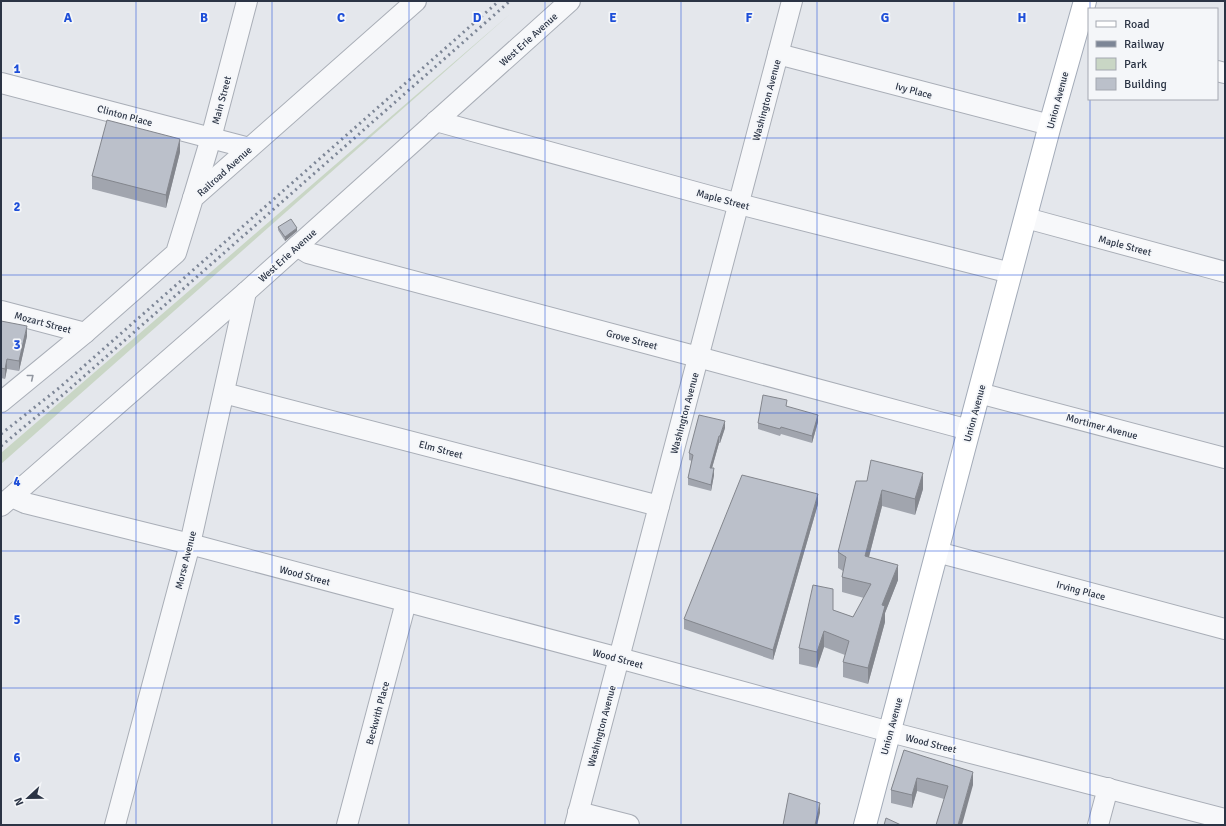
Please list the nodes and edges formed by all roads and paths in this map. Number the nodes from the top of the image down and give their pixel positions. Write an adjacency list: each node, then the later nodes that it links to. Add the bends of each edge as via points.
1 (247, 1): 11 (street, Main Street)
2 (416, 1): 12 (street, Railroad Avenue)
3 (570, 1): 9 (street, West Erie Avenue)
4 (792, 1): 7 (street, Washington Avenue)
5 (1085, 1): 6 (main road, Union Avenue)
6 (1082, 34): 10 (main road, Union Avenue)
7 (778, 54): 10 (street, Ivy Place); 14 (street, Washington Avenue)
8 (1, 83): 11 (street, Clinton Place)
9 (436, 121): 14 (street, Maple Street); 16 (street, West Erie Avenue)
10 (1050, 125): 15 (main road, Union Avenue)
11 (210, 138): 12 (street, Clinton Place); 13 (street, Main Street)
12 (249, 148): 13 (street, Railroad Avenue)
13 (193, 198): 21 (street, Railroad Avenue, via 176,253)
14 (739, 204): 18 (street, Maple Street); 22 (street, Washington Avenue)
15 (1026, 218): 17 (street, Maple Street); 18 (main road, Union Avenue)
16 (297, 246): 19 (street, West Erie Avenue); 22 (street, Grove Street, via 308,253)
17 (1225, 272)
18 (1011, 273): 24 (main road, Union Avenue)
19 (246, 292): 23 (street, Morse Avenue); 28 (street, West Erie Avenue)
20 (1, 311): 21 (street, Mozart Street)
21 (84, 333): 25 (street, Railroad Avenue, one-way to 21)
22 (698, 357): 26 (street, Grove Street); 29 (street, Washington Avenue)
23 (224, 393): 29 (street, Elm Street); 30 (street, Morse Avenue)
24 (979, 393): 26 (main road, Union Avenue); 27 (street, Mortimer Avenue)
25 (1, 402)
26 (969, 430): 31 (main road, Union Avenue)
27 (1225, 458)
28 (6, 501): 30 (street, Wood Street, via 25,503)
29 (659, 506): 34 (street, Washington Avenue)
30 (190, 544): 32 (street, Wood Street); 39 (street, Morse Avenue)
31 (937, 552): 33 (street, Irving Place); 35 (main road, Union Avenue)
32 (406, 602): 34 (street, Wood Street); 40 (street, Beckwith Place)
33 (1225, 629)
34 (619, 658): 35 (street, Wood Street); 37 (street, Washington Avenue)
35 (890, 732): 36 (street, Wood Street); 42 (main road, Union Avenue)
36 (1108, 788): 38 (street, Wood Street); 43 (street)
37 (577, 818): 41 (street)
38 (1225, 819)
39 (115, 825)
40 (347, 825)
41 (629, 825)
42 (865, 825)
43 (1098, 825)

